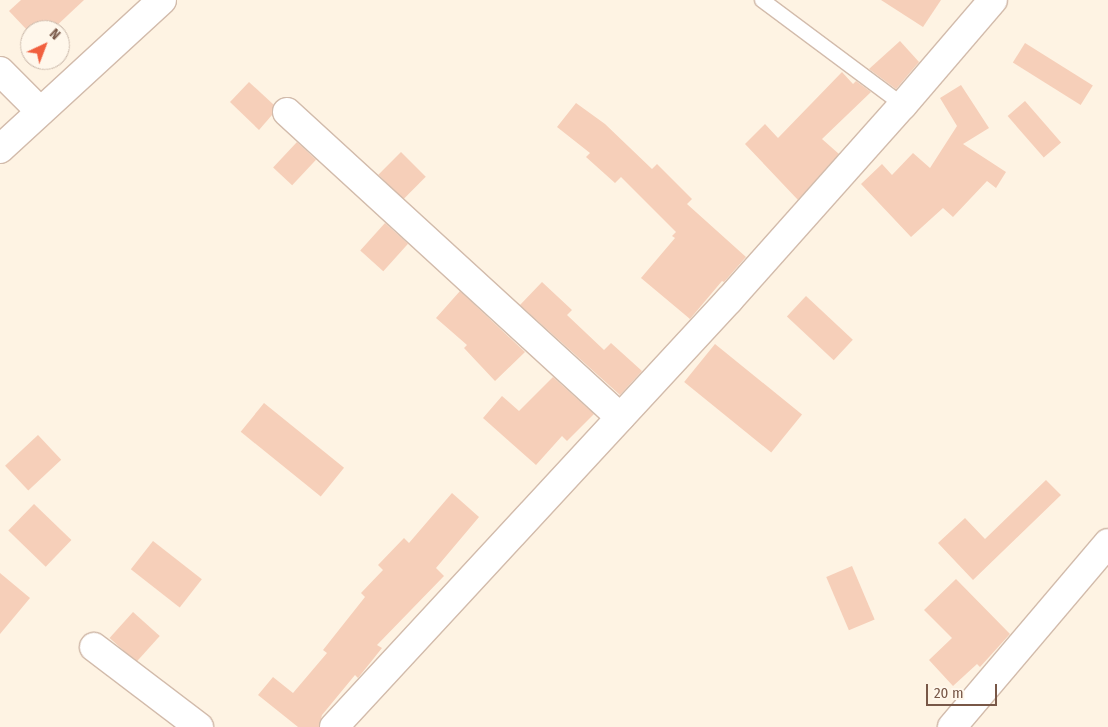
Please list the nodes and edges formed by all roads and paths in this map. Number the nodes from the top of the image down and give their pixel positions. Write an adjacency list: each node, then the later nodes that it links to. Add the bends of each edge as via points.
1 (162, 0): 6 (street)
2 (762, 0): 5 (lane)
3 (992, 0): 5 (street)
4 (0, 71): 6 (street)
5 (903, 106): 9 (street)
6 (40, 111): 8 (street)
7 (287, 112): 9 (street)
8 (0, 149)
9 (620, 418): 13 (street)
10 (1106, 550): 14 (street)
11 (94, 647): 12 (street)
12 (199, 727)
13 (334, 727)
14 (952, 727)

